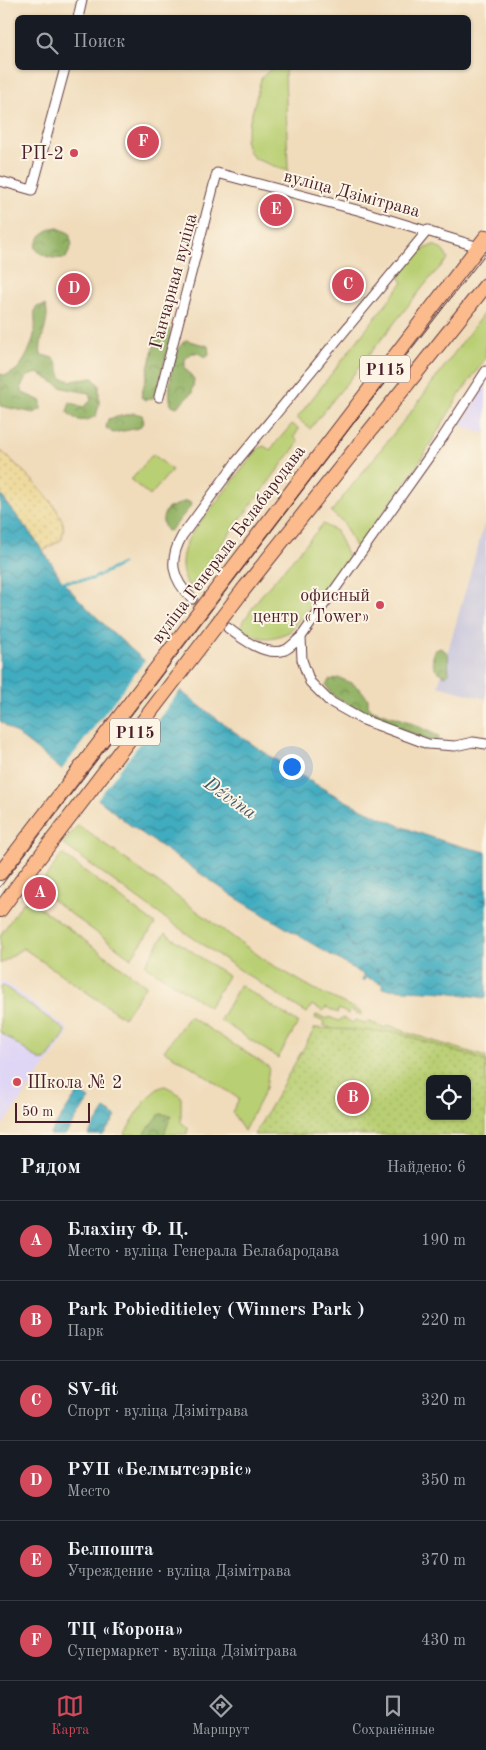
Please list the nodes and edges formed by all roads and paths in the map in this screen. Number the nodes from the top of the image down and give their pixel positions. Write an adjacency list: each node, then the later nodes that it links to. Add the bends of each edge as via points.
1 (82, 0): 2 (street)
2 (79, 15)
3 (64, 70): 5 (street, via 32,190)
4 (217, 173): 6 (street, вуліца Дзімітрава); 10 (street, Ганчарная вуліца)
5 (0, 181)
6 (428, 230): 7 (street, вуліца Дзімітрава); 11 (street, via 237,461 182,536 175,548 176,579)
7 (484, 244): 15 (main road, вуліца Генерала Белабародава / Р115, bridge)
8 (486, 285): 16 (main road, Р115, bridge, via 244,589)
9 (486, 371): 13 (street)
10 (159, 397)
11 (192, 599)
12 (228, 628): 13 (street, via 245,641 273,651 286,650)
13 (300, 637): 14 (street, via 302,660 310,682 329,701 361,719 428,744)
14 (486, 744)
15 (4, 868)
16 (0, 910)

